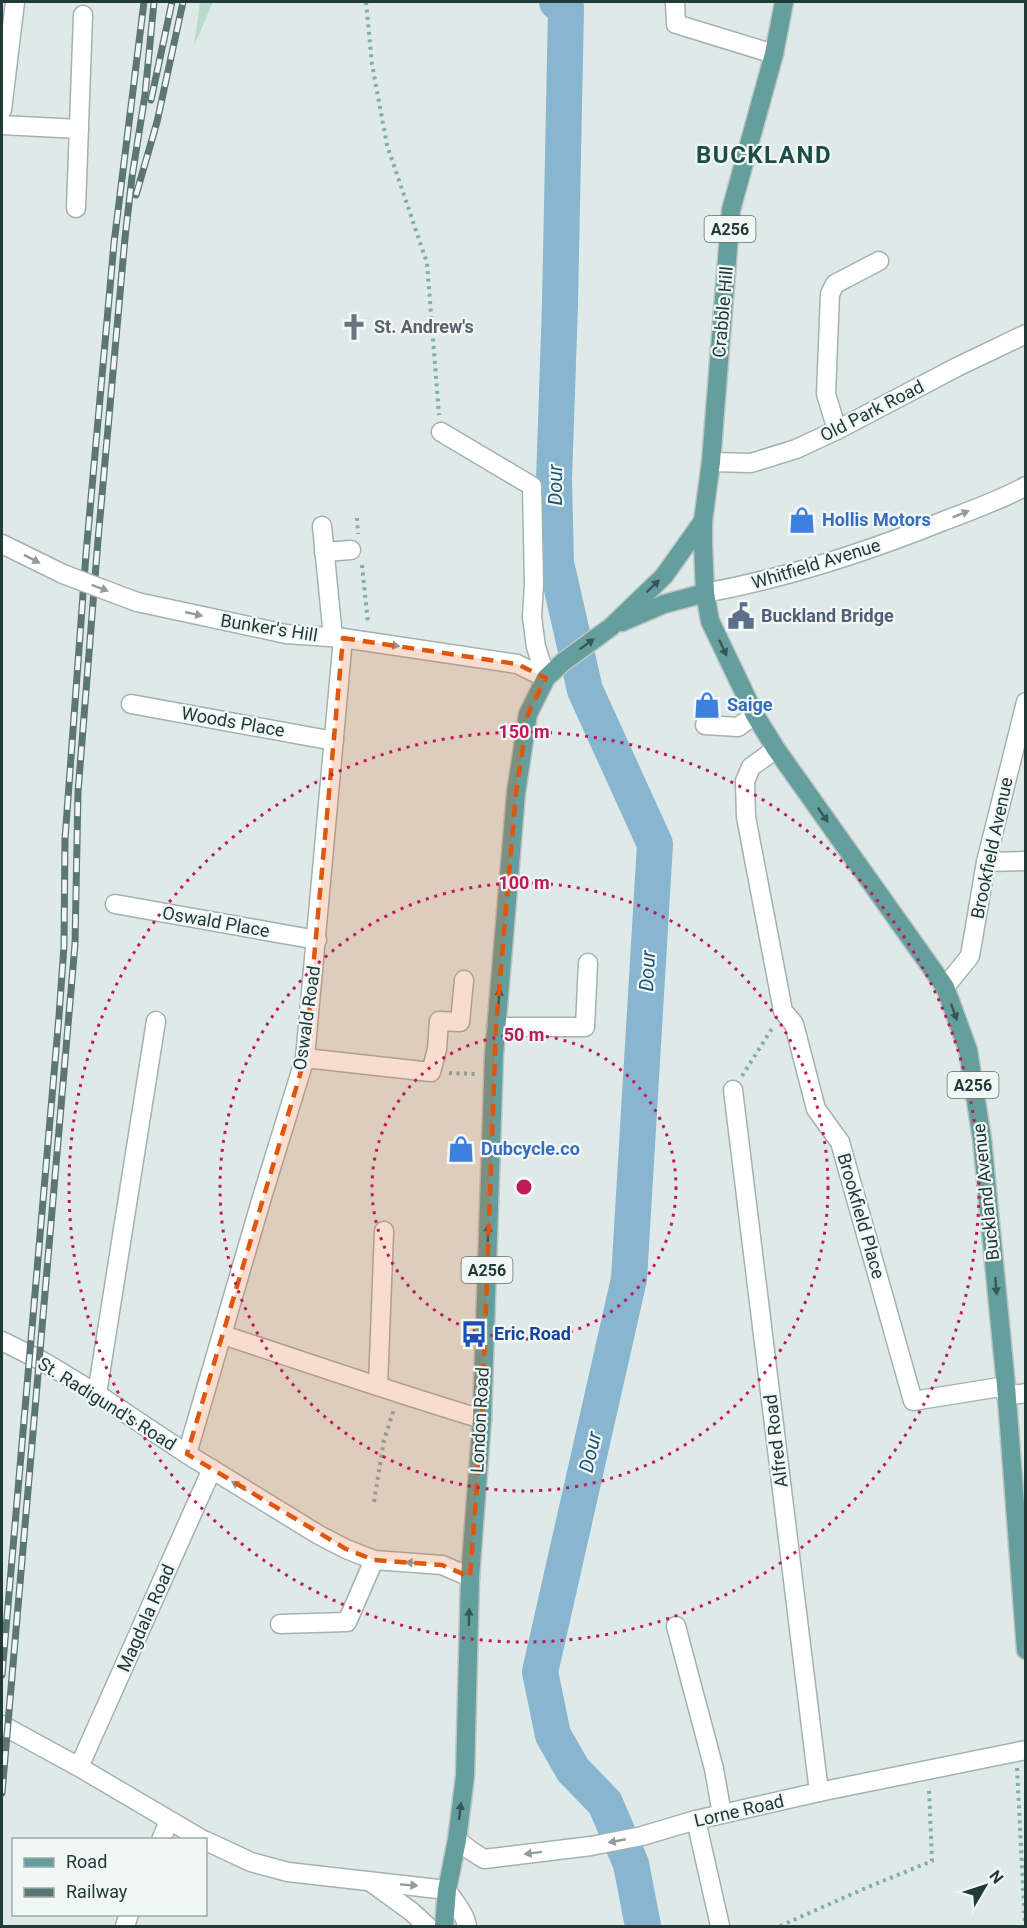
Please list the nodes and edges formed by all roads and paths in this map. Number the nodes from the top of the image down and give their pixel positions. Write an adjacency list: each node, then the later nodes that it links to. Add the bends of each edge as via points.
1 (15, 2): 7 (street)
2 (366, 2): 14 (path, via 372,64 387,145 427,262)
3 (675, 2): 6 (street, via 676,24)
4 (784, 2): 6 (main road, Crabble Hill / A256)
5 (83, 15): 9 (street)
6 (774, 54): 15 (main road, Crabble Hill / A256, via 731,210)
7 (2, 110)
8 (2, 125): 9 (street)
9 (78, 129): 10 (street)
10 (76, 208)
11 (879, 261): 13 (street, via 835,284 830,294 826,394)
12 (1026, 334): 13 (street, Old Park Road)
13 (837, 430): 15 (street, Old Park Road, via 796,449 751,463)
14 (441, 432): 27 (street, via 532,486 532,617)
15 (711, 462): 18 (main road, Crabble Hill / A256)
16 (1026, 486): 23 (street, Whitfield Avenue, one-way to 16, via 830,563)
17 (357, 518): 21 (path)
18 (703, 521): 23 (main road, Buckland Avenue / A256); 24 (main road, London Road / A256, one-way to 18, via 664,576)
19 (322, 526): 22 (street, Oswald Road)
20 (2, 544): 25 (street, Bunker's Hill, one-way to 25, bridge, via 63,574 137,602 286,634)
21 (357, 550): 22 (street); 26 (path)
22 (324, 552): 25 (street, Oswald Road)
23 (705, 593): 24 (main road, London Road / A256, via 664,604); 30 (main road, Buckland Avenue / A256, one-way to 30, via 710,621)
24 (611, 627): 27 (main road, London Road / A256, one-way to 24)
25 (338, 638): 26 (street, Bunker's Hill); 32 (street, Oswald Road)
26 (370, 642): 27 (street, Bunker's Hill, one-way to 27, via 518,664)
27 (546, 678): 43 (main road, London Road / A256, one-way to 27, via 516,793 528,714)
28 (1026, 702): 35 (street, Brookfield Avenue)
29 (131, 704): 32 (street, Woods Place)
30 (755, 715): 31 (street, via 738,727); 33 (main road, Buckland Avenue / A256)
31 (705, 725)
32 (334, 741): 37 (street, Oswald Road)
33 (776, 749): 40 (main road, Buckland Avenue / A256, one-way to 40); 41 (street, Brookfield Place, via 751,767 745,781 746,817)
34 (1026, 861): 35 (street)
35 (986, 862): 40 (street, Brookfield Avenue, via 970,956)
36 (115, 904): 37 (street, Oswald Place)
37 (317, 940): 44 (street, Oswald Road)
38 (588, 963): 43 (street, via 585,1027)
39 (464, 980): 45 (street, via 460,1022 439,1021)
40 (945, 987): 52 (main road, Buckland Avenue / A256, one-way to 52, via 968,1050 982,1139)
41 (783, 1011): 47 (path); 52 (street, Brookfield Place, via 794,1024 816,1108 840,1142 914,1401)
42 (156, 1021): 54 (street)
43 (496, 1027): 46 (main road, London Road / A256)
44 (305, 1058): 45 (street); 49 (street, Oswald Road)
45 (431, 1072): 46 (path)
46 (493, 1075): 56 (main road, London Road / A256, one-way to 46)
47 (733, 1090): 69 (street, Alfred Road)
48 (384, 1231): 51 (street)
49 (223, 1335): 51 (street); 57 (street, Oswald Road)
50 (2, 1341): 54 (street, St. Radigund's Road)
51 (378, 1386): 55 (street)
52 (1006, 1391): 53 (street); 64 (main road, Buckland Avenue / A256)
53 (1026, 1393)
54 (98, 1394): 57 (street, St. Radigund's Road)
55 (399, 1394): 56 (street); 59 (path, via 384,1440)
56 (482, 1419): 61 (main road, London Road / A256)
57 (187, 1454): 58 (street, St. Radigund's Road)
58 (212, 1469): 60 (street, St. Radigund's Road, one-way to 58, via 318,1535); 67 (street, Magdala Road)
59 (374, 1502)
60 (374, 1560): 61 (street, St. Radigund's Road, one-way to 60, via 442,1565); 62 (street, via 347,1622)
61 (470, 1577): 75 (main road, London Road / A256, one-way to 61, via 465,1776)
62 (280, 1624)
63 (676, 1626): 70 (street, via 714,1768)
64 (1026, 1650)
65 (2, 1725): 67 (street)
66 (1021, 1757): 68 (street, Lorne Road); 84 (path)
67 (80, 1767): 72 (street)
68 (929, 1770): 69 (street, Lorne Road); 83 (path, via 932,1861)
69 (819, 1792): 70 (street, Lorne Road)
70 (722, 1814): 71 (street, Lorne Road)
71 (696, 1820): 75 (street, Lorne Road, one-way to 75, via 591,1846 484,1858); 82 (street)
72 (170, 1821): 73 (street); 74 (street)
73 (162, 1838)
74 (200, 1838)
75 (457, 1840): 78 (main road, London Road / A256)
76 (207, 1841): 77 (street, via 250,1862 288,1872)
77 (371, 1882): 78 (street, one-way to 78); 79 (street)
78 (447, 1890): 80 (main road, London Road / A256); 81 (street, via 465,1915)
79 (427, 1926)
80 (444, 1926)
81 (467, 1926)
82 (720, 1926)
83 (780, 1926)
84 (1024, 1926)

